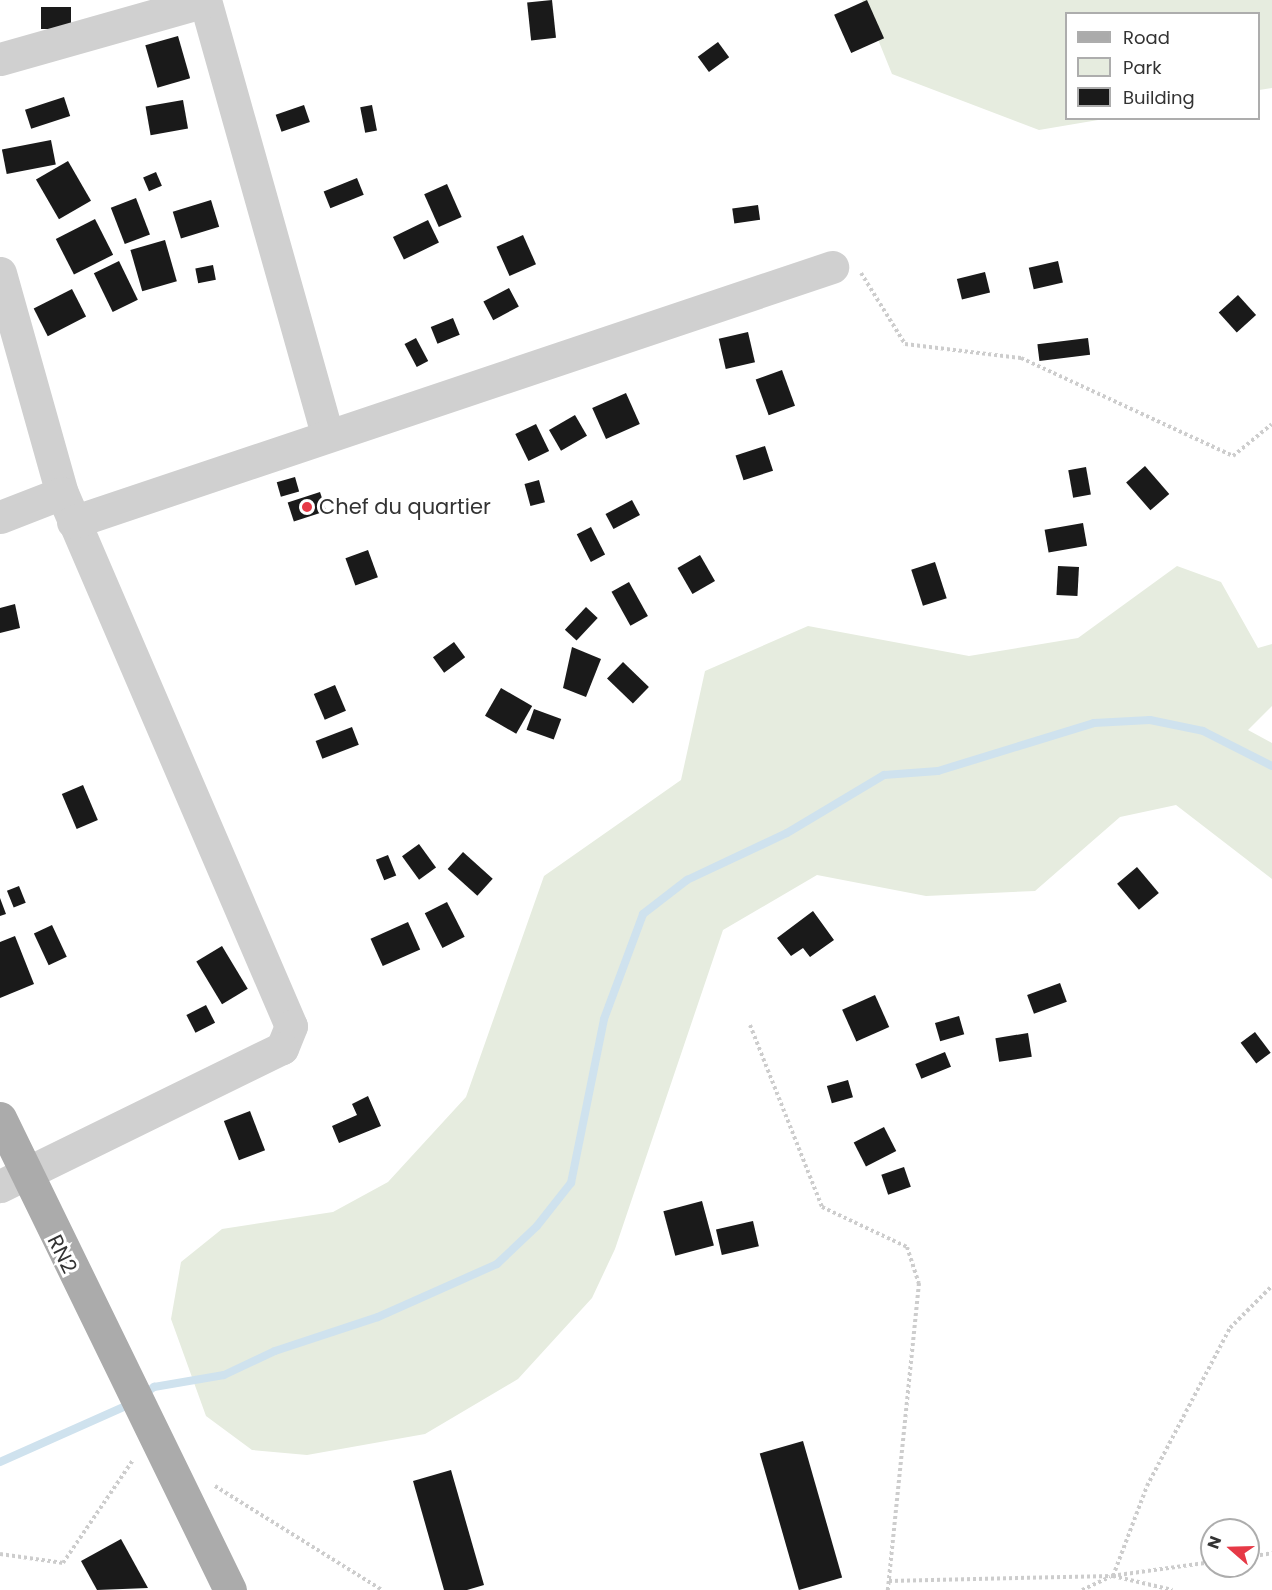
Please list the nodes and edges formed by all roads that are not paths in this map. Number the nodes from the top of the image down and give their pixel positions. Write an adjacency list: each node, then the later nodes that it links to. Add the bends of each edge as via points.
1 (205, 0): 2 (street); 5 (street)
2 (0, 59)
3 (832, 267): 5 (street)
4 (0, 273): 6 (street)
5 (327, 435): 6 (street)
6 (67, 508): 7 (street); 9 (street, via 291,1026 290,1039 282,1048)
7 (0, 517)
8 (0, 1118): 9 (main road, RN2)
9 (12, 1180): 10 (main road, RN2, via 132,1398)
10 (230, 1590)

